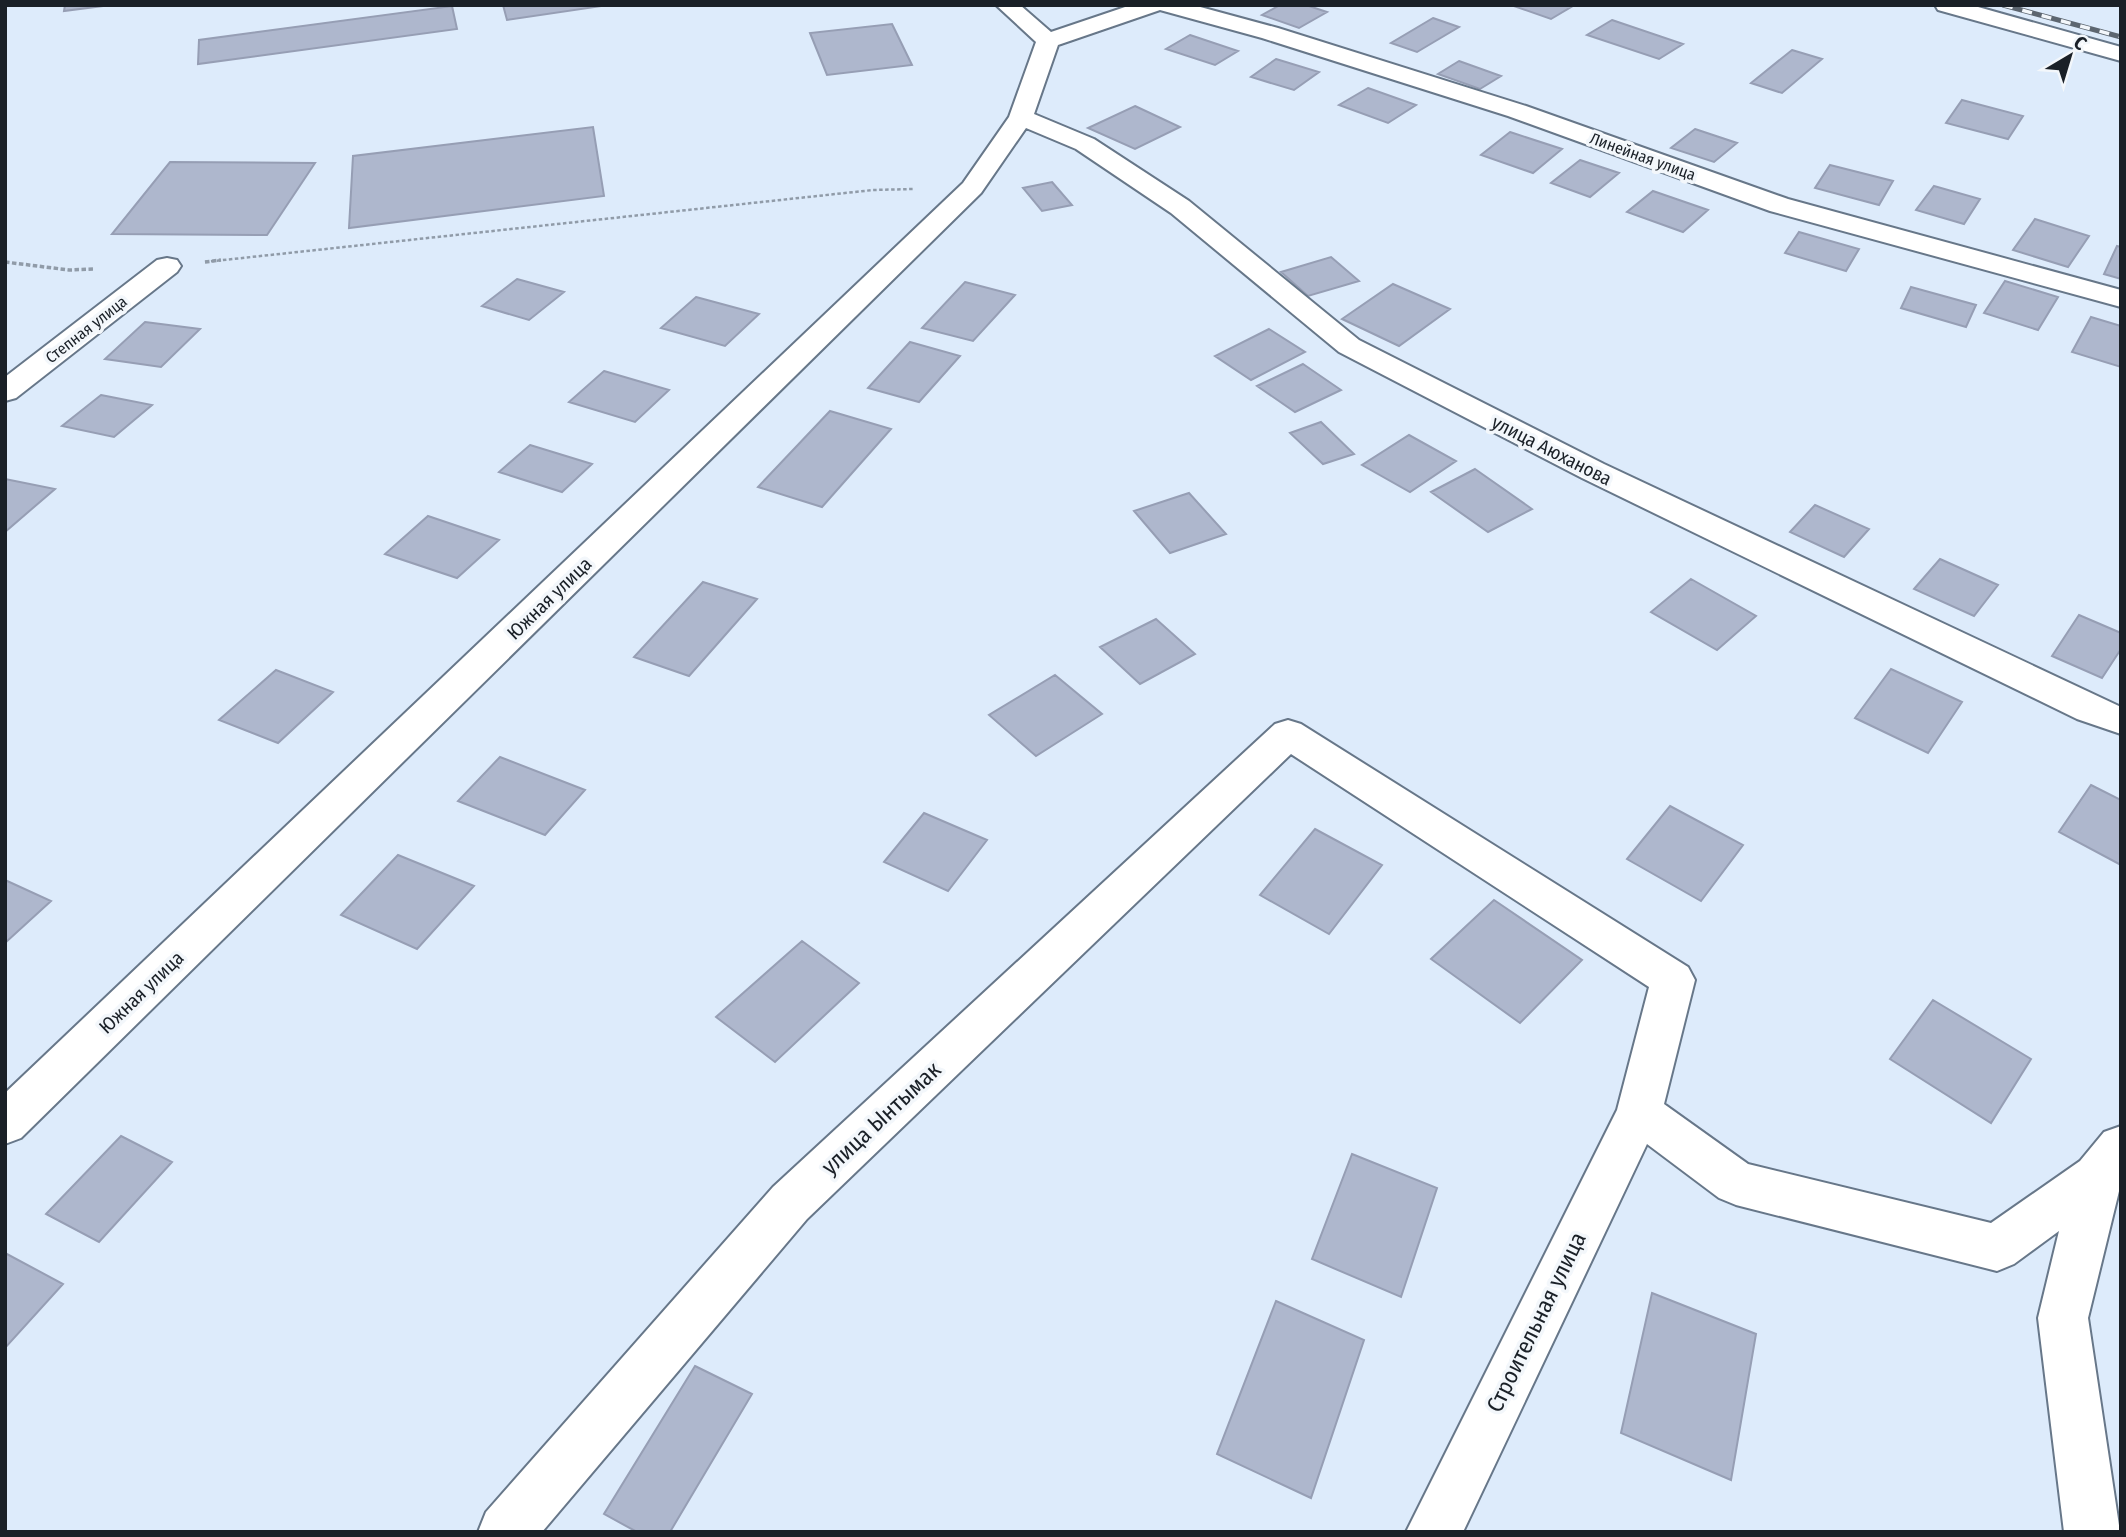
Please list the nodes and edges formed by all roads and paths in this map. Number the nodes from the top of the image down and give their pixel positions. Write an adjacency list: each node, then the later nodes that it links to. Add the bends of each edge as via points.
1 (1007, 5): 5 (street)
2 (1153, 5): 5 (street)
3 (1167, 5): 11 (street, Линейная улица, via 1517,111 1779,205)
4 (1946, 5): 6 (street)
5 (1048, 41): 7 (street, Южная улица)
6 (2121, 54)
7 (1021, 117): 8 (street, Южная улица); 13 (street, улица Аюханова, via 1085,144 1180,207 1349,345 1593,471)
8 (972, 188): 10 (path, via 873,190); 16 (street, Южная улица)
9 (5, 262): 10 (path, via 69,270)
10 (167, 267): 12 (street, Степная улица)
11 (2121, 299)
12 (5, 392)
13 (2121, 721)
14 (1289, 734): 15 (street, Строительная улица, via 1673,980); 18 (street, улица Ынтымак, via 790,1203)
15 (1639, 1112): 17 (street, via 1736,1183 1997,1248); 19 (street, Строительная улица)
16 (5, 1123)
17 (2109, 1161): 20 (street, via 2063,1318)
18 (506, 1532)
19 (1434, 1532)
20 (2092, 1532)

